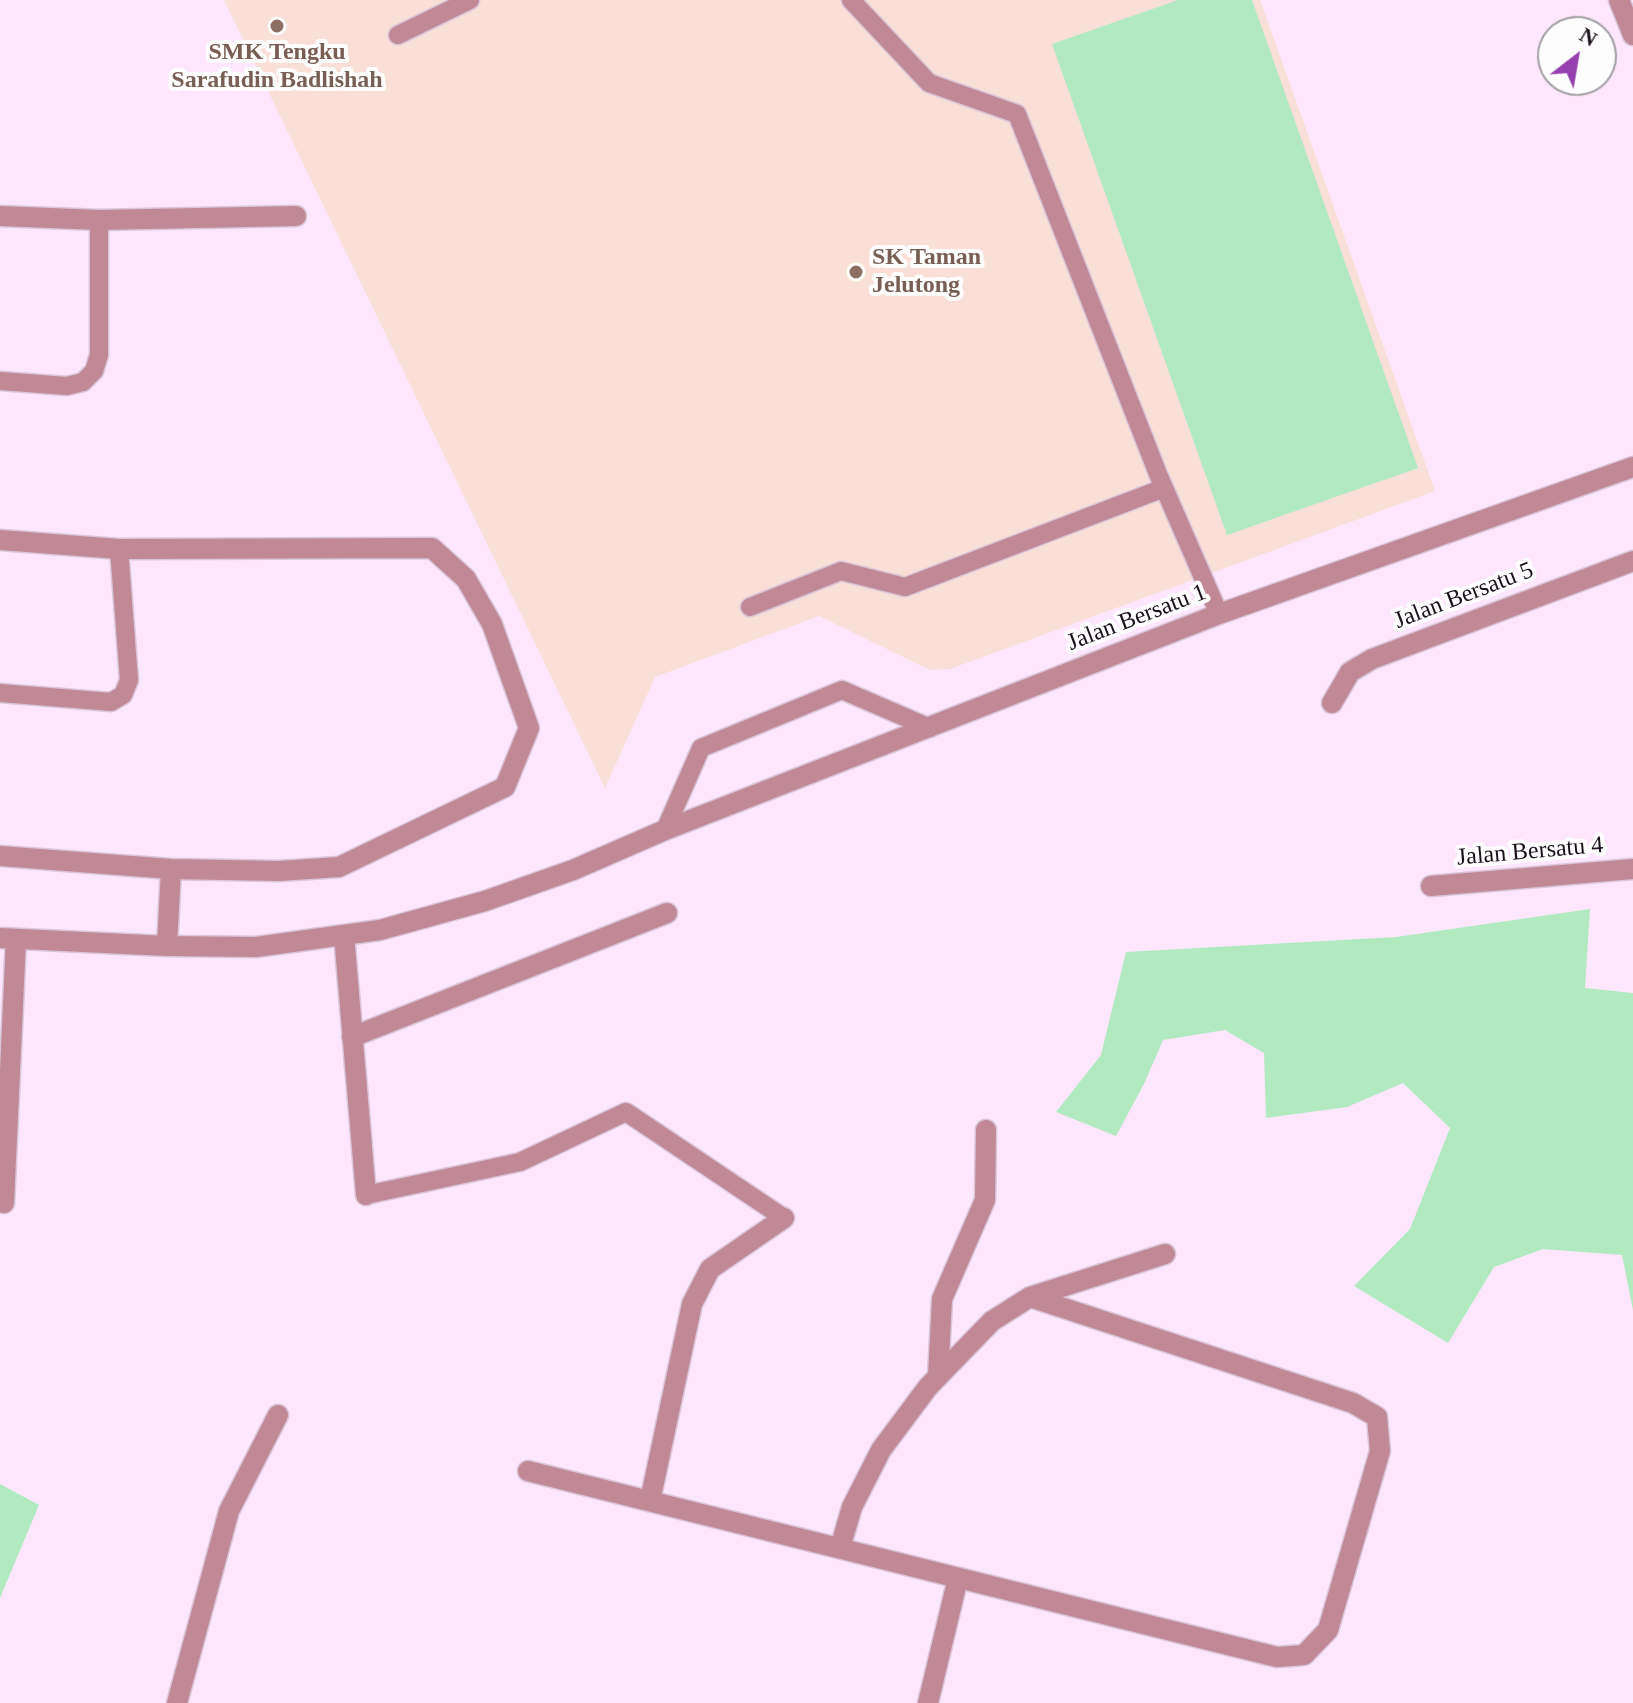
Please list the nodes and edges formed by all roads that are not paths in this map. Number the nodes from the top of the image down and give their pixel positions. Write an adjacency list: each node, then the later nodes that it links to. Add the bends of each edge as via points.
1 (470, 0): 4 (lane)
2 (851, 0): 11 (lane, via 929,83 1017,114)
3 (1619, 0): 5 (street)
4 (398, 35)
5 (1633, 35)
6 (0, 216): 8 (street)
7 (296, 216): 8 (street)
8 (99, 220): 9 (lane, via 99,355 94,371 83,382 67,386)
9 (0, 381)
10 (1633, 467): 16 (street, Jalan Bersatu 1)
11 (1164, 488): 15 (lane, via 905,587 841,571); 16 (lane)
12 (0, 540): 13 (street)
13 (119, 549): 17 (lane, via 129,680 123,695 111,702); 22 (street, via 432,548 466,579 492,624 529,728 505,787 339,867)
14 (1633, 561): 18 (street, Jalan Bersatu 5, via 1372,659 1350,672)
15 (750, 607)
16 (1219, 614): 19 (street, Jalan Bersatu 1)
17 (0, 693)
18 (1332, 703)
19 (930, 728): 20 (street, Jalan Bersatu 1); 20 (lane, via 842,690 701,748)
20 (665, 830): 26 (street, Jalan Bersatu 1, via 485,901)
21 (0, 856): 22 (street)
22 (171, 869): 28 (street)
23 (1633, 869): 24 (street, Jalan Bersatu 4)
24 (1431, 886)
25 (667, 913): 29 (street)
26 (344, 935): 28 (street, Jalan Bersatu 1, via 256,947); 29 (street)
27 (8, 938): 28 (street, Jalan Bersatu 1); 32 (street)
28 (167, 946)
29 (352, 1037): 31 (street)
30 (986, 1130): 36 (street, via 985,1200 942,1299)
31 (366, 1195): 33 (lane, via 520,1162 626,1112)
32 (4, 1203)
33 (784, 1218): 39 (street, via 710,1269 692,1304)
34 (1165, 1254): 35 (street)
35 (1030, 1297): 36 (street, via 992,1321); 41 (street, via 1353,1403 1377,1417 1380,1451 1328,1630 1304,1655 1277,1657)
36 (938, 1377): 40 (street, via 881,1450 852,1507)
37 (278, 1415): 42 (street, via 229,1511)
38 (528, 1471): 39 (street)
39 (650, 1501): 40 (street)
40 (840, 1548): 41 (street)
41 (958, 1578): 43 (street)
42 (177, 1703)
43 (928, 1703)

